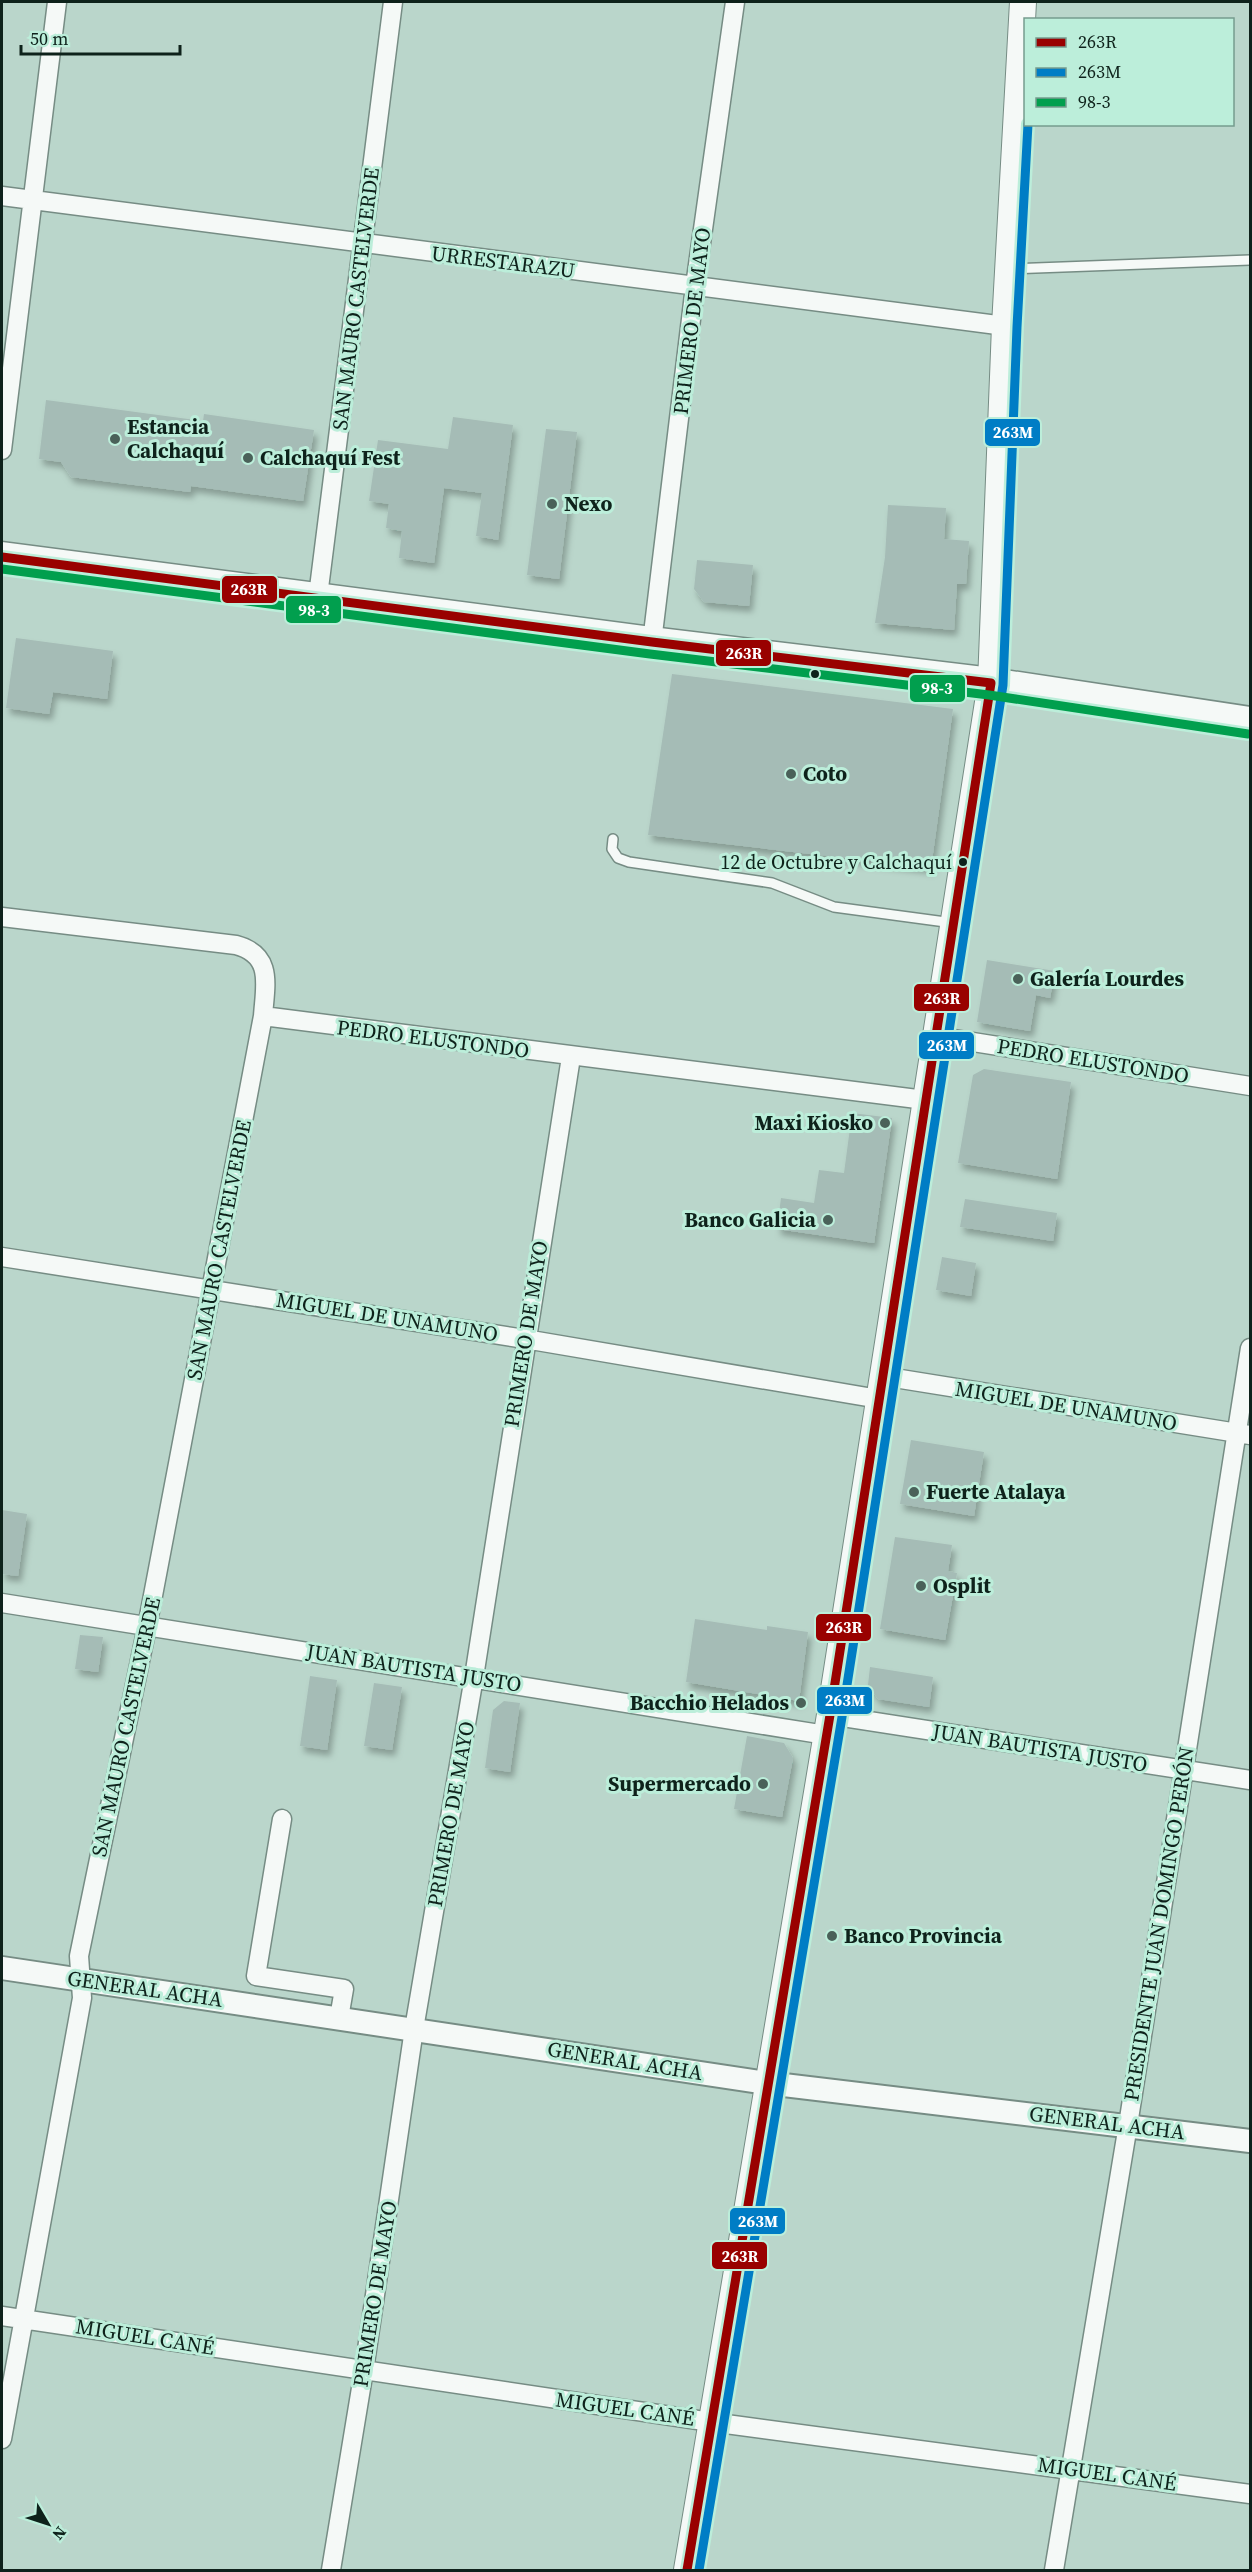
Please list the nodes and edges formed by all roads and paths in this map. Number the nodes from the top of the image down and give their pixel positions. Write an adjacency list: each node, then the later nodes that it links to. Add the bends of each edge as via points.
1 (57, 2): 6 (street)
2 (393, 2): 7 (street, SAN MAURO CASTELVERDE)
3 (735, 2): 10 (street, PRIMERO DE MAYO)
4 (1023, 2): 9 (main road)
5 (2, 196): 6 (street, URRESTARAZU)
6 (33, 200): 7 (street, URRESTARAZU); 12 (street)
7 (363, 244): 10 (street, URRESTARAZU); 14 (street, SAN MAURO CASTELVERDE)
8 (1251, 260): 9 (lane)
9 (1009, 270): 11 (main road)
10 (695, 286): 11 (street, URRESTARAZU); 15 (street, PRIMERO DE MAYO)
11 (1005, 326): 16 (main road)
12 (2, 450)
13 (2, 557): 14 (main road)
14 (318, 596): 15 (main road)
15 (652, 642): 16 (main road)
16 (991, 683): 17 (main road); 20 (main road)
17 (1251, 722)
18 (613, 839): 20 (lane, via 612,849 618,858 629,862 772,883 834,907)
19 (2, 917): 21 (street, via 249,948 264,965)
20 (953, 923): 22 (main road)
21 (263, 1016): 23 (street, PEDRO ELUSTONDO); 27 (street, SAN MAURO CASTELVERDE)
22 (935, 1036): 24 (street, PEDRO ELUSTONDO); 25 (main road)
23 (571, 1057): 25 (street, PEDRO ELUSTONDO); 28 (street, PRIMERO DE MAYO)
24 (1251, 1086)
25 (925, 1100): 30 (main road)
26 (2, 1257): 27 (street, MIGUEL DE UNAMUNO)
27 (213, 1290): 28 (street, MIGUEL DE UNAMUNO); 33 (street, SAN MAURO CASTELVERDE)
28 (525, 1339): 30 (street, MIGUEL DE UNAMUNO); 34 (street, PRIMERO DE MAYO)
29 (1251, 1348): 31 (street, PRESIDENTE JUAN DOMINGO PERÓN)
30 (880, 1388): 31 (street, MIGUEL DE UNAMUNO); 35 (main road)
31 (1244, 1434): 36 (street, PRESIDENTE JUAN DOMINGO PERÓN)
32 (2, 1604): 33 (street, JUAN BAUTISTA JUSTO)
33 (147, 1627): 34 (street, JUAN BAUTISTA JUSTO); 40 (street, SAN MAURO CASTELVERDE, via 79,1956)
34 (474, 1677): 35 (street, JUAN BAUTISTA JUSTO); 42 (street, PRIMERO DE MAYO)
35 (828, 1725): 36 (street, JUAN BAUTISTA JUSTO); 43 (main road)
36 (1183, 1770): 37 (street, JUAN BAUTISTA JUSTO); 44 (street, PRESIDENTE JUAN DOMINGO PERÓN)
37 (1251, 1780)
38 (282, 1819): 41 (street, via 256,1976 344,1989)
39 (2, 1968): 40 (street, GENERAL ACHA)
40 (80, 1979): 41 (street, GENERAL ACHA); 47 (street, SAN MAURO CASTELVERDE, via 82,1998)
41 (339, 2018): 42 (street, GENERAL ACHA)
42 (414, 2029): 43 (street, GENERAL ACHA); 48 (street, PRIMERO DE MAYO)
43 (767, 2083): 44 (street, GENERAL ACHA); 49 (main road)
44 (1128, 2125): 45 (street, GENERAL ACHA); 51 (street, PRESIDENTE JUAN DOMINGO PERÓN)
45 (1251, 2141)
46 (2, 2316): 47 (street, MIGUEL CANÉ)
47 (23, 2319): 48 (street, MIGUEL CANÉ); 50 (street, SAN MAURO CASTELVERDE)
48 (364, 2370): 49 (street, MIGUEL CANÉ); 53 (street, PRIMERO DE MAYO)
49 (711, 2422): 51 (street, MIGUEL CANÉ); 54 (main road)
50 (2, 2439)
51 (1071, 2469): 52 (street, MIGUEL CANÉ); 55 (street, PRESIDENTE JUAN DOMINGO PERÓN)
52 (1251, 2494)
53 (331, 2571)
54 (687, 2571)
55 (1054, 2571)

